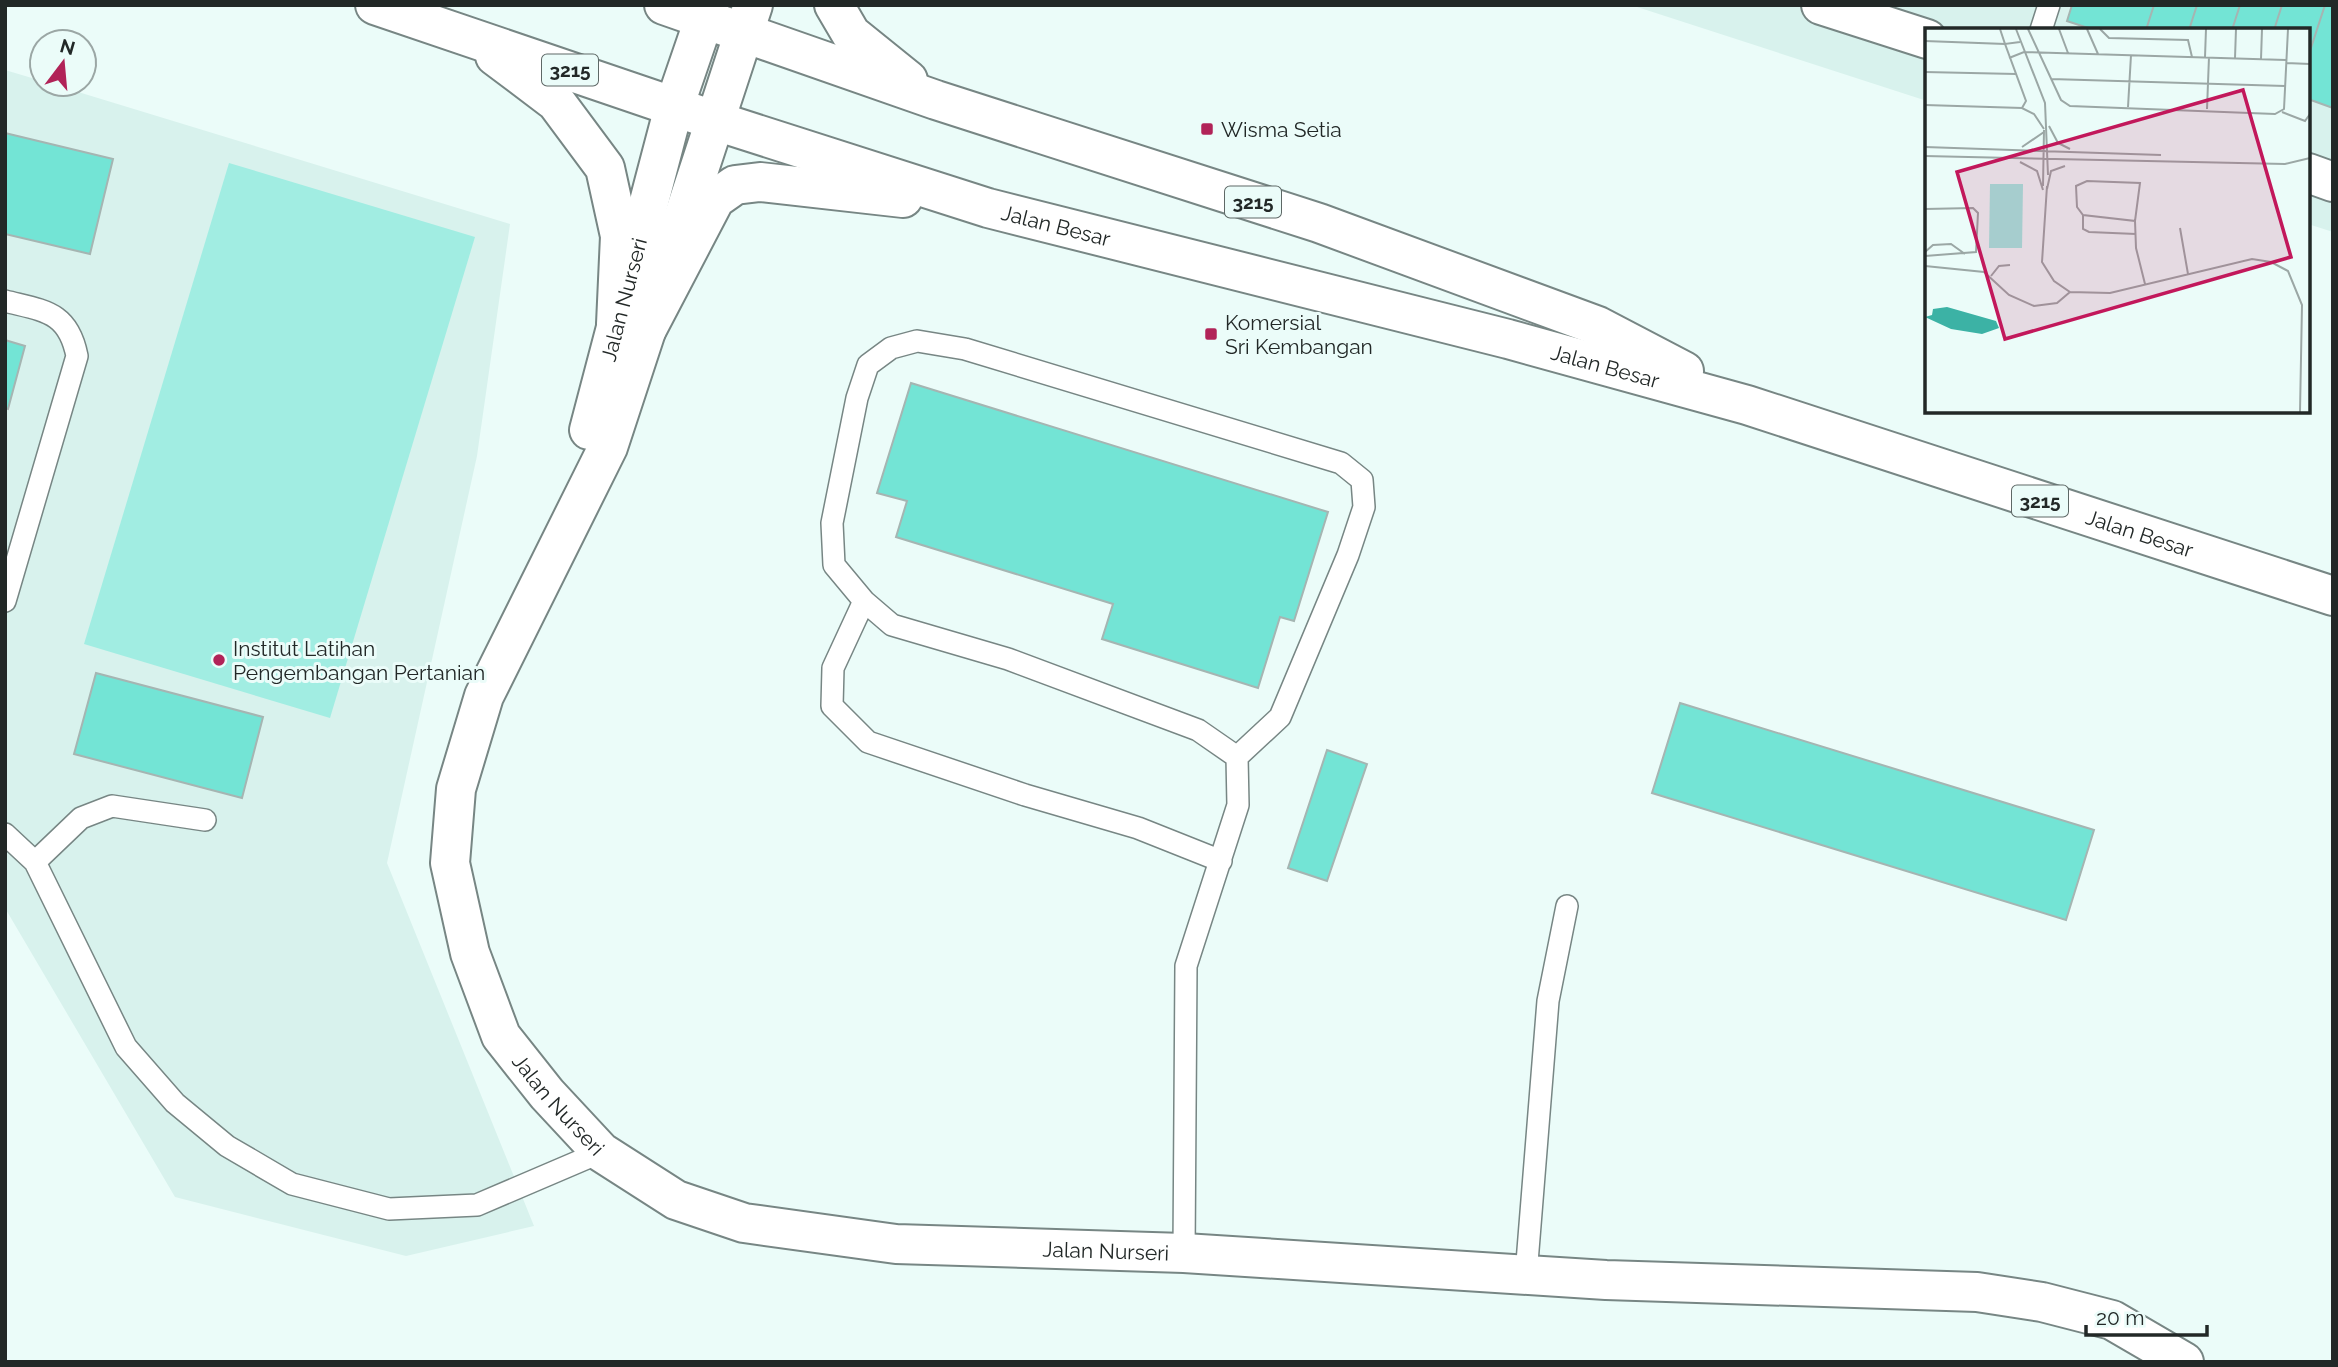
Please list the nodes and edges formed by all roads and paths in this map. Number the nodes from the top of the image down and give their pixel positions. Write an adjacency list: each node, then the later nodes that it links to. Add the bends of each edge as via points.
1 (375, 5): 9 (main road, Jalan Besar / 3215)
2 (664, 5): 6 (main road, Jalan Besar / 3215)
3 (834, 5): 11 (main road, via 850,34)
4 (1821, 5): 10 (main road)
5 (2049, 5): 8 (lane)
6 (707, 13): 7 (main road, Jalan Besar / 3215); 12 (main road, Jalan Nurseri)
7 (748, 20): 11 (main road, Jalan Besar / 3215); 13 (main road, Jalan Nurseri)
8 (2041, 28)
9 (467, 34): 12 (main road, Jalan Besar / 3215); 18 (main road, via 556,102 605,168)
10 (1925, 38)
11 (936, 100): 19 (main road, Jalan Besar / 3215, via 1319,223 1598,326)
12 (674, 107): 13 (main road, Jalan Besar / 3215); 18 (main road, Jalan Nurseri)
13 (716, 121): 16 (main road, Jalan Besar / 3215); 18 (main road, Jalan Nurseri)
14 (2310, 174): 15 (main road)
15 (2333, 182)
16 (988, 208): 18 (main road, via 760,182 735,185 715,199); 19 (main road, Jalan Besar / 3215)
17 (5, 300): 21 (lane, via 44,311 65,323 77,356)
18 (632, 327): 29 (main road, Jalan Nurseri, via 608,447 484,696 456,789 450,863 470,953 501,1036)
19 (1747, 405): 20 (main road, Jalan Besar / 3215)
20 (2333, 596)
21 (5, 601)
22 (864, 601): 23 (lane, via 891,625 1008,659 1185,725); 23 (lane, via 834,565 832,523 868,365 891,348 917,341 965,349 1341,463 1362,480 1364,507 1348,555 1280,717); 26 (lane, via 833,668 832,706 868,742 1138,828)
23 (1237, 757): 26 (lane, via 1238,805)
24 (205, 820): 27 (lane, via 112,806 81,818)
25 (5, 834): 27 (lane)
26 (1222, 861): 30 (lane, via 1186,966)
27 (34, 862): 29 (lane, via 126,1047 175,1103 217,1137 292,1184 389,1209 477,1205)
28 (1567, 906): 31 (lane, via 1548,1001)
29 (601, 1152): 30 (main road, Jalan Nurseri, via 676,1200 744,1223 896,1244)
30 (1184, 1253): 31 (main road, Jalan Nurseri)
31 (1526, 1275): 32 (main road, Jalan Nurseri, via 1977,1292 2112,1320)
32 (2184, 1362)

